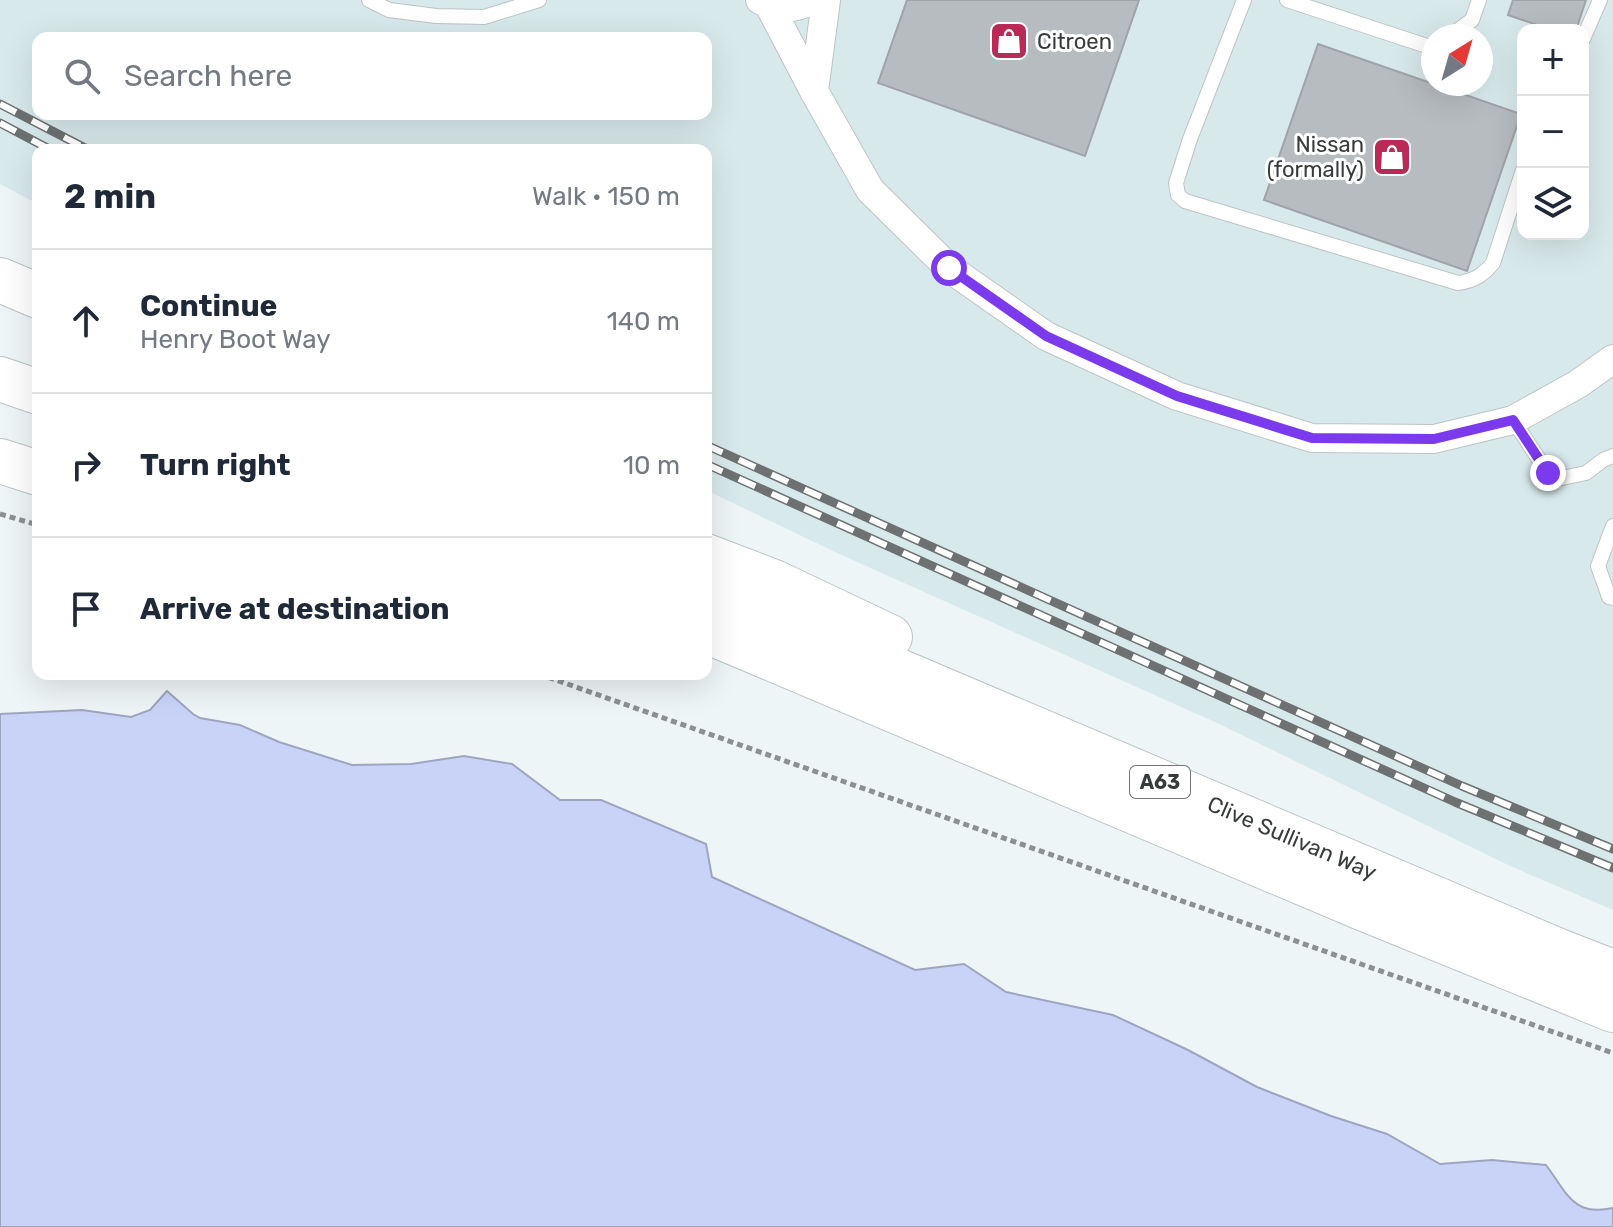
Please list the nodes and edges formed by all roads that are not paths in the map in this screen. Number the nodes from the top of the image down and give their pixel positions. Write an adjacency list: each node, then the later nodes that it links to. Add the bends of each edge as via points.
1 (369, 0): 8 (lane, via 389,10 484,17)
2 (812, 0): 9 (street, via 785,8)
3 (826, 0): 13 (street)
4 (1244, 0): 14 (lane, via 1176,183 1185,201 1458,283 1471,281 1493,263)
5 (1287, 0): 12 (lane)
6 (1479, 0): 10 (lane)
7 (1600, 0): 11 (lane)
8 (529, 1)
9 (764, 2): 13 (street)
10 (1466, 24)
11 (1589, 25)
12 (1421, 44)
13 (814, 91): 22 (street, via 870,190 949,268 1046,336 1177,396 1312,438 1434,439)
14 (1517, 189)
15 (0, 280): 16 (highway)
16 (32, 293)
17 (0, 348): 18 (highway)
18 (32, 359)
19 (1613, 359): 22 (street)
20 (0, 379): 21 (highway)
21 (32, 390)
22 (1513, 420): 23 (lane, via 1548,473 1562,478 1586,473)
23 (1613, 456)
24 (0, 461): 25 (highway)
25 (32, 471)
26 (1613, 526): 29 (lane, via 1598,566)
27 (712, 558): 33 (highway, via 788,589)
28 (712, 595): 33 (highway, Clive Sullivan Way / A63)
29 (1613, 598)
30 (712, 634): 32 (highway, Clive Sullivan Way / A63)
31 (712, 665): 32 (highway)
32 (1362, 908): 35 (highway, Clive Sullivan Way / A63)
33 (1559, 951): 34 (highway, Clive Sullivan Way / A63)
34 (1613, 972)
35 (1613, 1010)

